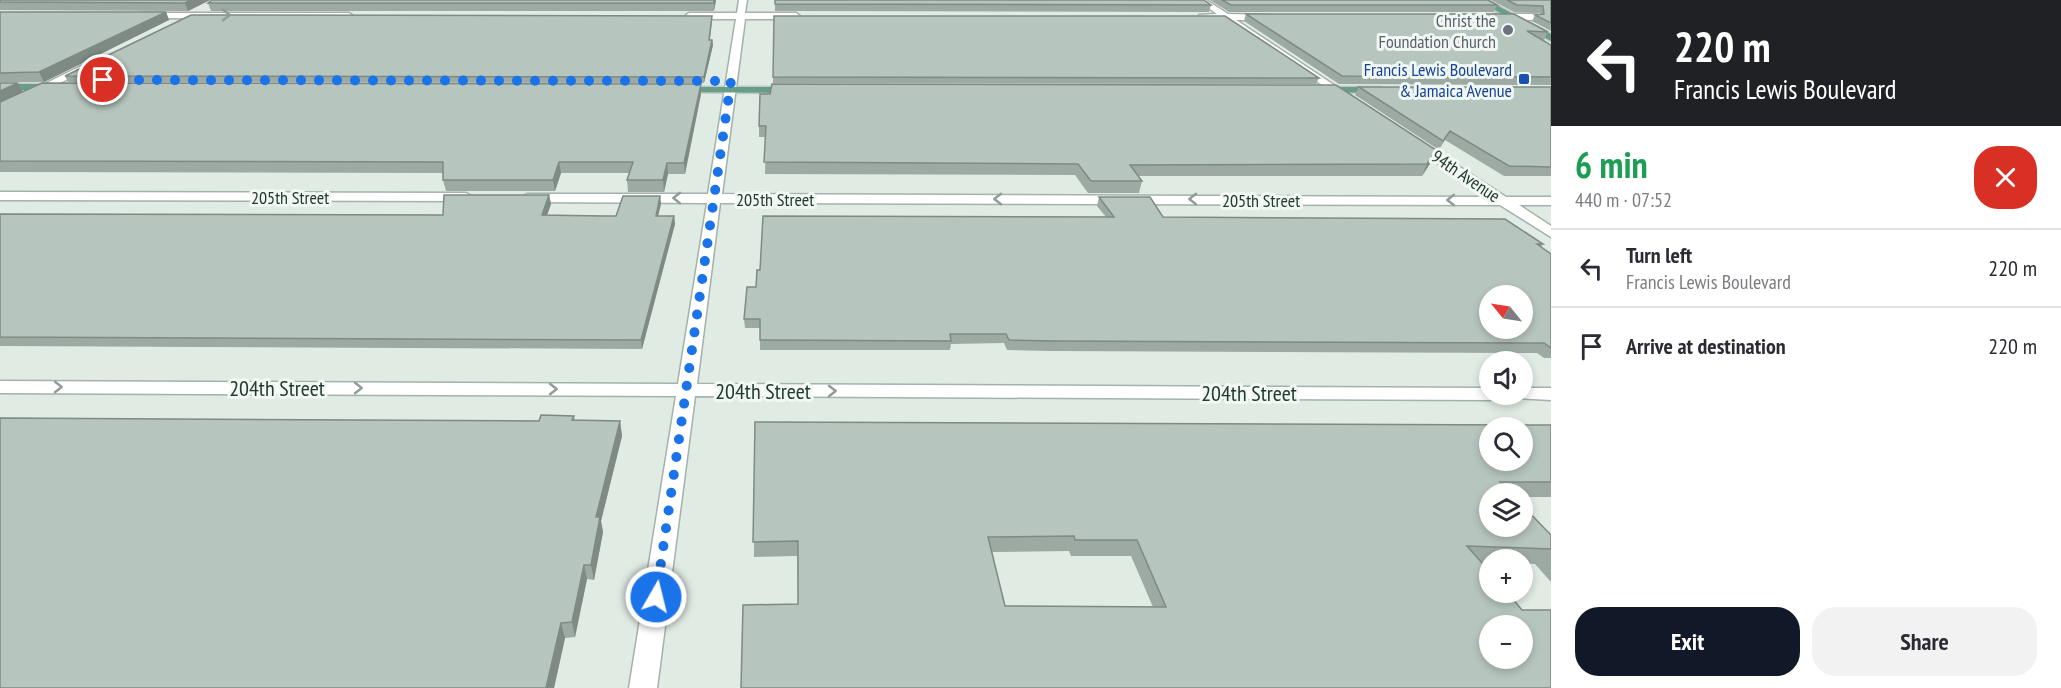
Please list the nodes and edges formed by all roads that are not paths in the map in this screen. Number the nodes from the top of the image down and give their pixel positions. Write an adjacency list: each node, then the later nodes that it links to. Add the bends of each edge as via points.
1 (1201, 0): 12 (street)
2 (1481, 0): 15 (main road)
3 (1500, 0): 16 (main road)
4 (214, 4): 7 (street)
5 (742, 8): 9 (street); 10 (street); 28 (street)
6 (136, 15): 7 (street)
7 (190, 15): 8 (street, one-way to 8); 18 (street)
8 (359, 15)
9 (679, 16)
10 (808, 16)
11 (1195, 17): 12 (street)
12 (1227, 17): 13 (street); 26 (street)
13 (1277, 17)
14 (1486, 17): 15 (street)
15 (1515, 17): 16 (street); 19 (main road)
16 (1536, 17): 17 (main road)
17 (1545, 23)
18 (171, 25)
19 (1551, 38)
20 (96, 62): 22 (street)
21 (0, 80): 22 (main road)
22 (60, 80): 23 (main road); 30 (street)
23 (92, 80)
24 (803, 81): 28 (main road)
25 (1302, 82): 26 (main road)
26 (1325, 82): 34 (street); 34 (main road, via 1390,87)
27 (664, 85): 28 (main road)
28 (730, 85): 32 (main road); 41 (street)
29 (0, 87): 30 (main road)
30 (45, 87): 31 (main road); 36 (street)
31 (77, 87)
32 (813, 90)
33 (1313, 90): 34 (main road)
34 (1337, 90): 35 (street)
35 (1360, 106)
36 (0, 110)
37 (1408, 138): 42 (street, 94th Avenue)
38 (0, 196): 39 (street, 205th Street)
39 (486, 197)
40 (509, 198): 41 (street, 205th Street, one-way to 40)
41 (714, 198): 42 (street, 205th Street, one-way to 41); 46 (street)
42 (1503, 200): 43 (street, 205th Street); 44 (street, 94th Avenue)
43 (1551, 201)
44 (1551, 233)
45 (0, 387): 46 (street, 204th Street, one-way to 46)
46 (686, 390): 47 (street, 204th Street, one-way to 47); 50 (street)
47 (1479, 394)
48 (1533, 394): 49 (street)
49 (1551, 394)
50 (643, 688)

